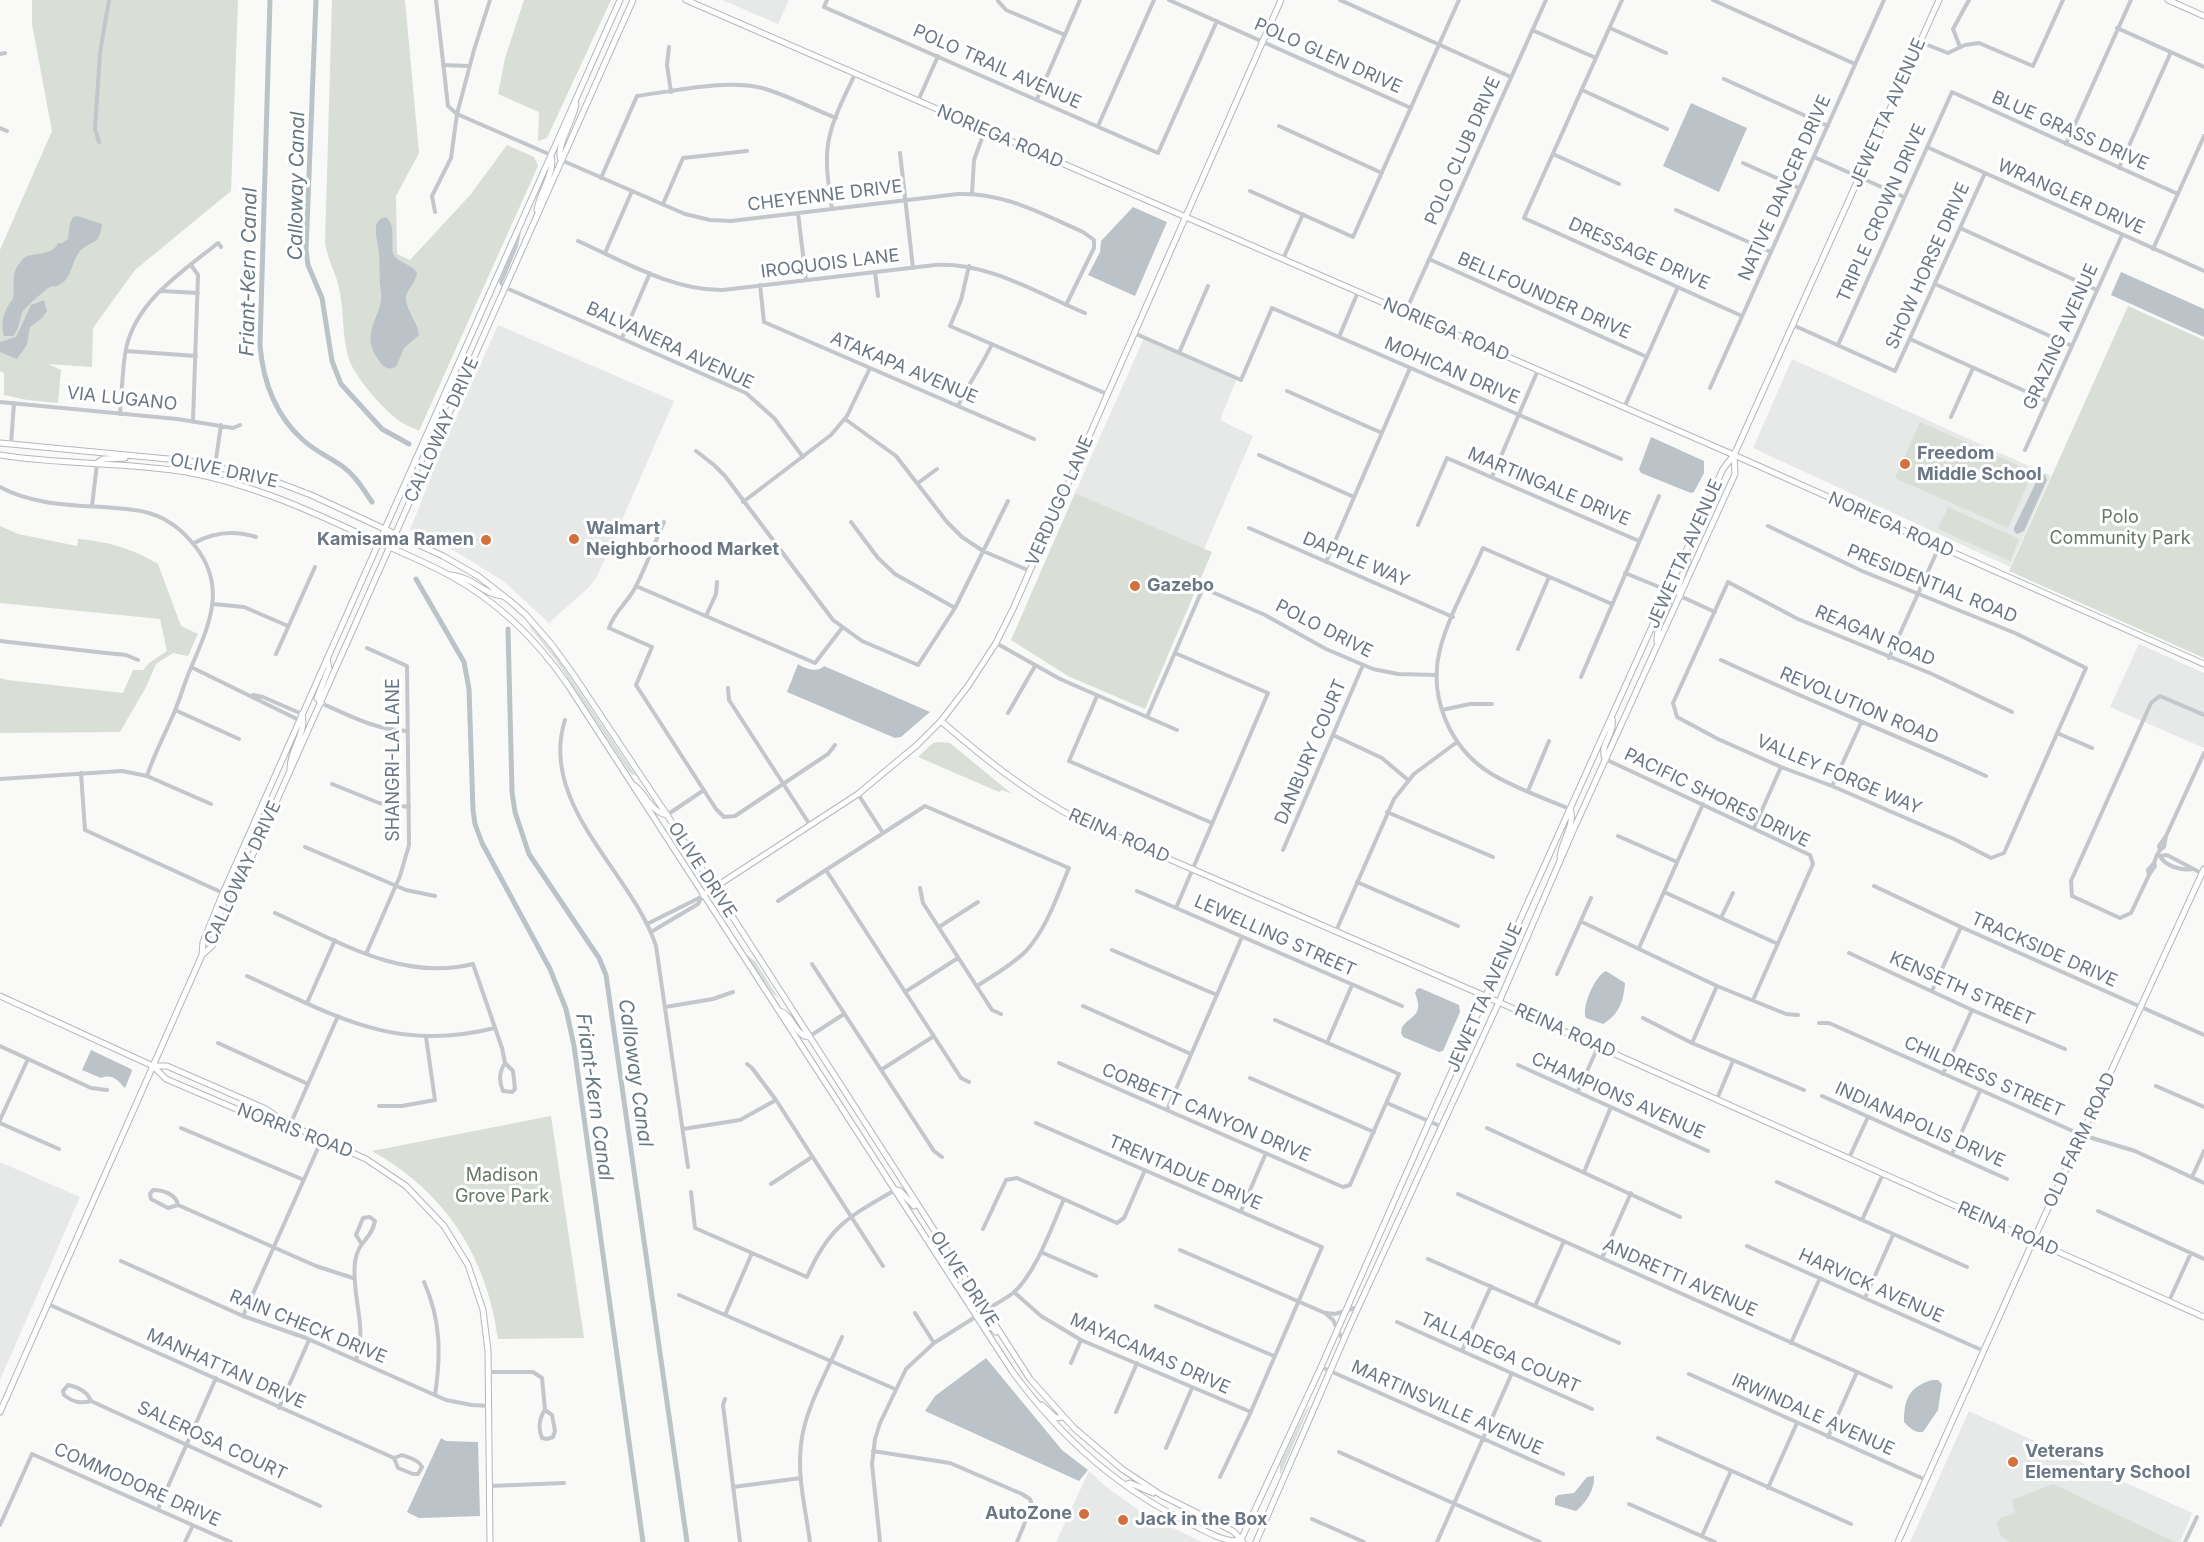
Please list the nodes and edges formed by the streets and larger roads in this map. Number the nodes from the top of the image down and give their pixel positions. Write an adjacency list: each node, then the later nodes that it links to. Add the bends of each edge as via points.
1 (108, 0): 63 (street, via 95,129)
2 (436, 0): 40 (street)
3 (490, 0): 41 (street)
4 (620, 0): 49 (street, CALLOWAY DRIVE)
5 (633, 0): 71 (street, CALLOWAY DRIVE)
6 (686, 0): 43 (street, NORIEGA ROAD)
7 (827, 0): 37 (street, POLO TRAIL AVENUE, via 824,7)
8 (1080, 0): 29 (street)
9 (1154, 0): 55 (street)
10 (1169, 0): 25 (street, POLO GLEN DRIVE)
11 (1281, 0): 30 (street, VERDUGO LANE)
12 (1340, 0): 32 (street)
13 (1459, 0): 32 (street)
14 (1545, 0): 28 (street, POLO CLUB DRIVE)
15 (1622, 0): 26 (street)
16 (1713, 0): 39 (street)
17 (1883, 0): 39 (street, NATIVE DANCER DRIVE)
18 (1939, 0): 31 (street, JEWETTA AVENUE)
19 (1969, 0): 34 (street, via 1953,29)
20 (2063, 0): 34 (street, via 2033,66 1985,44)
21 (2131, 0): 27 (street)
22 (2168, 0): 24 (street)
23 (998, 1): 29 (street, via 1006,10)
24 (2204, 15)
25 (1217, 21): 30 (street, POLO GLEN DRIVE); 55 (street, POLO TRAIL AVENUE, via 1158,153)
26 (1610, 28): 36 (street); 38 (street)
27 (2117, 28): 35 (street); 64 (street)
28 (1532, 30): 38 (street); 44 (street, POLO CLUB DRIVE)
29 (1065, 35): 50 (street)
30 (1263, 42): 52 (street, POLO GLEN DRIVE); 93 (street, VERDUGO LANE)
31 (1920, 42): 34 (street, via 1948,53); 76 (street, JEWETTA AVENUE)
32 (1439, 45): 44 (street); 52 (street)
33 (669, 47): 47 (street)
34 (1960, 47)
35 (2171, 52): 42 (street); 73 (street)
36 (1666, 53)
37 (938, 56): 50 (street, POLO TRAIL AVENUE); 51 (street)
38 (1596, 58): 46 (street)
39 (1856, 64): 57 (street, NATIVE DANCER DRIVE)
40 (442, 65): 41 (street); 53 (street, via 446,102)
41 (469, 66): 53 (street)
42 (2204, 67)
43 (855, 74): 51 (street, NORIEGA ROAD); 54 (street)
44 (1511, 77): 102 (street, POLO CLUB DRIVE)
45 (1724, 79): 57 (street)
46 (1582, 90): 59 (street); 68 (street)
47 (670, 92): 54 (street, via 752,86); 77 (street, via 637,96)
48 (1952, 92): 64 (street, BLUE GRASS DRIVE); 65 (street, TRIPLE CROWN DRIVE)
49 (577, 96): 69 (street, CALLOWAY DRIVE); 71 (street, via 574,116 559,150)
50 (1037, 99): 55 (street, POLO TRAIL AVENUE)
51 (918, 101): 60 (street, NORIEGA ROAD)
52 (1411, 108): 74 (street)
53 (457, 114): 69 (street); 89 (street, via 451,158 432,196)
54 (836, 118): 87 (street, via 827,156)
55 (1098, 126)
56 (1279, 126): 74 (street)
57 (1828, 126): 70 (street, NATIVE DANCER DRIVE)
58 (0, 128): 61 (street)
59 (1667, 129)
60 (985, 130): 82 (street, via 974,160); 93 (street, NORIEGA ROAD)
61 (7, 131)
62 (2204, 136): 83 (street)
63 (99, 142)
64 (2066, 144): 73 (street, BLUE GRASS DRIVE)
65 (1927, 147): 75 (street, WRANGLER DRIVE); 84 (street, TRIPLE CROWN DRIVE)
66 (747, 151): 86 (street, via 683,158)
67 (900, 153): 85 (street)
68 (1553, 154): 78 (street); 115 (street, DRESSAGE DRIVE, via 1524,218)
69 (551, 156): 91 (street, via 553,166 538,201); 94 (street, CALLOWAY DRIVE)
70 (1814, 157): 76 (street); 79 (street, NATIVE DANCER DRIVE)
71 (561, 160): 77 (street, CHEYENNE DRIVE); 91 (street, CALLOWAY DRIVE)
72 (1743, 163): 79 (street)
73 (2119, 168): 83 (street, BLUE GRASS DRIVE)
74 (1382, 172): 92 (street, via 1353,237)
75 (1985, 173): 95 (street, SHOW HORSE DRIVE); 96 (street, WRANGLER DRIVE)
76 (1859, 177): 84 (street); 125 (street, JEWETTA AVENUE)
77 (601, 178): 80 (street, CHEYENNE DRIVE)
78 (1619, 184)
79 (1800, 188): 100 (street, NATIVE DANCER DRIVE)
80 (632, 191): 86 (street, CHEYENNE DRIVE); 101 (street)
81 (1250, 191): 92 (street)
82 (972, 194): 85 (street, CHEYENNE DRIVE); 121 (street, CHEYENNE DRIVE, via 1016,203 1094,240 1094,248)
83 (2178, 194): 99 (street)
84 (1904, 197): 131 (street, TRIPLE CROWN DRIVE)
85 (905, 201): 87 (street, CHEYENNE DRIVE); 106 (street)
86 (663, 204): 90 (street, CHEYENNE DRIVE, via 698,218 720,221)
87 (832, 209): 90 (street, CHEYENNE DRIVE)
88 (1676, 210): 100 (street)
89 (435, 212)
90 (798, 213): 110 (street)
91 (537, 214): 113 (street, CALLOWAY DRIVE)
92 (1303, 214): 103 (street)
93 (1185, 217): 103 (street, NORIEGA ROAD); 126 (street, VERDUGO LANE)
94 (519, 226): 113 (street, via 516,246 501,282); 137 (street, CALLOWAY DRIVE)
95 (1960, 228): 111 (street, SHOW HORSE DRIVE); 116 (street)
96 (2122, 235): 99 (street, WRANGLER DRIVE); 116 (street, GRAZING AVENUE)
97 (578, 241): 101 (street, IROQUOIS LANE)
98 (221, 248): 104 (street, via 218,243)
99 (2153, 249): 107 (street, WRANGLER DRIVE)
100 (1771, 252): 124 (street, NATIVE DANCER DRIVE)
101 (605, 253): 109 (street, IROQUOIS LANE)
102 (1429, 259): 123 (street, POLO CLUB DRIVE); 136 (street, BELLFOUNDER DRIVE)
103 (1283, 260): 117 (street, NORIEGA ROAD)
104 (191, 265): 118 (street); 119 (street, via 198,275)
105 (969, 266): 106 (street, IROQUOIS LANE); 121 (street, IROQUOIS LANE); 130 (street, via 950,326)
106 (913, 268): 108 (street, IROQUOIS LANE)
107 (2204, 271)
108 (875, 272): 110 (street, IROQUOIS LANE); 120 (street)
109 (650, 273): 112 (street, IROQUOIS LANE, via 699,289); 128 (street)
110 (806, 280): 112 (street, IROQUOIS LANE)
111 (1935, 284): 129 (street, SHOW HORSE DRIVE); 132 (street)
112 (760, 285): 138 (street, ATAKAPA AVENUE, via 764,322)
113 (504, 286): 128 (street, BALVANERA AVENUE); 141 (street, CALLOWAY DRIVE)
114 (1208, 286): 134 (street)
115 (1678, 287): 124 (street, DRESSAGE DRIVE); 136 (street)
116 (2097, 290): 132 (street, GRAZING AVENUE)
117 (1358, 292): 123 (street, NORIEGA ROAD); 127 (street)
118 (158, 293): 119 (street); 133 (street, via 138,319)
119 (198, 293): 135 (street)
120 (878, 296)
121 (1066, 305): 122 (street, IROQUOIS LANE)
122 (1085, 313)
123 (1405, 313): 142 (street, NORIEGA ROAD)
124 (1742, 316): 143 (street, NATIVE DANCER DRIVE)
125 (1792, 325): 131 (street); 167 (street, JEWETTA AVENUE)
126 (1134, 333): 134 (street); 145 (street, VERDUGO LANE)
127 (1339, 337): 134 (street, MOHICAN DRIVE, via 1272,308 1241,380); 139 (street, MOHICAN DRIVE)
128 (622, 338): 169 (street, BALVANERA AVENUE, via 746,393 774,418)
129 (1910, 339): 131 (street, SHOW HORSE DRIVE, via 1895,371); 140 (street)
130 (992, 344): 145 (street); 149 (street)
131 (1838, 345)
132 (2072, 346): 146 (street, GRAZING AVENUE)
133 (126, 351): 135 (street); 151 (street)
134 (1179, 353)
135 (196, 356): 155 (street)
136 (1647, 357): 150 (street)
137 (458, 365): 141 (street); 187 (street, CALLOWAY DRIVE)
138 (870, 368): 149 (street, ATAKAPA AVENUE); 154 (street)
139 (1410, 368): 152 (street, MOHICAN DRIVE); 158 (street)
140 (1973, 368): 146 (street); 153 (street)
141 (468, 369): 189 (street, CALLOWAY DRIVE)
142 (1538, 370): 150 (street, NORIEGA ROAD); 152 (street)
143 (1710, 388)
144 (1287, 391): 158 (street)
145 (1107, 394): 200 (street, VERDUGO LANE)
146 (2047, 401): 163 (street, GRAZING AVENUE)
147 (0, 402): 148 (street, VIA LUGANO)
148 (14, 403): 151 (street, VIA LUGANO); 161 (street)
149 (958, 406): 159 (street, ATAKAPA AVENUE)
150 (1624, 408): 167 (street, NORIEGA ROAD)
151 (120, 414): 155 (street, VIA LUGANO)
152 (1519, 415): 170 (street, MOHICAN DRIVE); 175 (street)
153 (1951, 417)
154 (845, 419): 169 (street); 176 (street, via 896,456)
155 (193, 421): 156 (street, VIA LUGANO)
156 (221, 425): 157 (street, VIA LUGANO); 172 (street)
157 (240, 425)
158 (1382, 433): 179 (street)
159 (1034, 439)
160 (0, 443): 161 (street, OLIVE DRIVE)
161 (11, 445): 162 (street); 168 (street, OLIVE DRIVE)
162 (0, 448)
163 (2025, 450)
164 (696, 451): 181 (street, via 722,473)
165 (0, 455): 171 (street, OLIVE DRIVE)
166 (1259, 455): 179 (street)
167 (1734, 455): 194 (street, NORIEGA ROAD); 196 (street, JEWETTA AVENUE, via 1723,469); 209 (street, JEWETTA AVENUE, via 1735,474)
168 (145, 456): 171 (street, via 103,459); 172 (street, OLIVE DRIVE)
169 (803, 457): 181 (street)
170 (1621, 459)
171 (97, 464): 173 (street, OLIVE DRIVE); 182 (street)
172 (215, 466): 173 (street); 187 (street, OLIVE DRIVE, via 292,487)
173 (160, 469): 192 (street, OLIVE DRIVE, via 264,492)
174 (938, 469): 176 (street)
175 (1492, 477): 185 (street, MARTINGALE DRIVE, via 1447,458); 191 (street, MARTINGALE DRIVE)
176 (918, 483): 197 (street, via 953,529)
177 (0, 487): 182 (street, via 30,500)
178 (1659, 496): 191 (street)
179 (1354, 497): 198 (street)
180 (1008, 501): 197 (street)
181 (744, 502): 217 (street, via 825,612)
182 (92, 506): 193 (street, via 154,514)
183 (664, 522): 205 (street)
184 (851, 522): 212 (street, via 895,574)
185 (1418, 525)
186 (1768, 526): 207 (street, PRESIDENTIAL ROAD)
187 (384, 528): 189 (street, OLIVE DRIVE); 192 (street, CALLOWAY DRIVE)
188 (1249, 528): 198 (street, DAPPLE WAY)
189 (396, 535): 195 (street, CALLOWAY DRIVE); 208 (street, OLIVE DRIVE, via 457,564)
190 (256, 537): 193 (street, via 227,532)
191 (1639, 541): 201 (street)
192 (377, 542): 195 (street, OLIVE DRIVE); 225 (street, CALLOWAY DRIVE)
193 (194, 543): 210 (street, via 208,571)
194 (1939, 547): 207 (street); 229 (street, NORIEGA ROAD)
195 (390, 548): 202 (street, OLIVE DRIVE); 237 (street, CALLOWAY DRIVE)
196 (1688, 548): 206 (street, JEWETTA AVENUE); 209 (street, via 1677,590)
197 (983, 551): 200 (street); 212 (street)
198 (1326, 562): 215 (street, DAPPLE WAY)
199 (315, 567): 216 (street)
200 (1030, 571): 219 (street, VERDUGO LANE)
201 (1625, 573): 206 (street); 211 (street)
202 (449, 575): 208 (street, via 464,577); 268 (street, OLIVE DRIVE, via 491,602 533,639)
203 (1549, 577): 211 (street); 215 (street, via 1483,548); 222 (street)
204 (717, 582): 214 (street)
205 (636, 586): 214 (street); 272 (street, via 612,617 609,628 652,647 636,685)
206 (1669, 591): 220 (street, via 1669,602 1657,631); 246 (street, JEWETTA AVENUE)
207 (1918, 593): 226 (street); 252 (street, PRESIDENTIAL ROAD, via 2016,633 2086,668)
208 (503, 596): 280 (street, OLIVE DRIVE, via 526,615 563,659)
209 (1680, 596): 213 (street); 220 (street, JEWETTA AVENUE)
210 (213, 604): 216 (street, via 244,607); 232 (street)
211 (1612, 604): 234 (street)
212 (955, 608): 217 (street, via 918,665)
213 (1715, 612): 226 (street, REAGAN ROAD, via 1728,582 1807,623); 261 (street, VALLEY FORGE WAY, via 1672,703 1677,717)
214 (706, 616): 217 (street, via 815,663)
215 (1453, 616): 233 (street, via 1440,650)
216 (288, 626): 224 (street)
217 (842, 628)
218 (0, 641): 227 (street, via 126,655)
219 (996, 644): 231 (street); 248 (street, VERDUGO LANE)
220 (1658, 644): 260 (street, JEWETTA AVENUE)
221 (367, 648): 251 (street, SHANGRI-LA LANE, via 407,666)
222 (1518, 649)
223 (1175, 653): 230 (street, POLO DRIVE, via 1203,588); 245 (street); 281 (street, via 1268,693)
224 (276, 654)
225 (327, 657): 237 (street, via 329,668 317,698); 244 (street, CALLOWAY DRIVE)
226 (1889, 657): 241 (street, REAGAN ROAD)
227 (138, 660)
228 (1721, 660): 249 (street, REVOLUTION ROAD)
229 (2204, 664)
230 (1363, 665): 233 (street, POLO DRIVE, via 1398,674); 253 (street, DANBURY COURT)
231 (1035, 666): 236 (street); 242 (street)
232 (191, 668): 239 (street); 244 (street)
233 (1437, 675): 240 (street)
234 (1581, 677)
235 (728, 688): 269 (street, via 729,700)
236 (1097, 696): 245 (street); 281 (street, via 1069,761)
237 (321, 703): 251 (street, via 368,724); 262 (street, CALLOWAY DRIVE)
238 (1492, 704): 240 (street)
239 (175, 710): 254 (street); 264 (street)
240 (1442, 710): 256 (street)
241 (2012, 712)
242 (1008, 713)
243 (2204, 715): 288 (street, via 2160,696 2151,703 2071,881 2072,896 2120,918 2131,913 2148,870)
244 (301, 717): 262 (street, via 303,726 290,760); 302 (street, CALLOWAY DRIVE)
245 (1147, 717): 250 (street)
246 (1612, 718): 260 (street); 278 (street, JEWETTA AVENUE)
247 (565, 720): 313 (street, via 561,731 562,771 571,802)
248 (941, 720): 274 (street, VERDUGO LANE, via 897,764); 292 (street, REINA ROAD, via 999,770 1038,797 1079,820)
249 (1861, 723): 265 (street, REVOLUTION ROAD); 271 (street)
250 (1177, 730)
251 (408, 731): 277 (street, SHANGRI-LA LANE)
252 (2057, 733): 258 (street); 271 (street, VALLEY FORGE WAY, via 2004,853 1991,858)
253 (1333, 735): 267 (street, via 1382,758); 287 (street, DANBURY COURT)
254 (239, 739)
255 (1549, 741): 273 (street)
256 (1457, 742): 267 (street); 273 (street, via 1481,767)
257 (835, 745): 269 (street, via 828,754)
258 (2092, 748)
259 (2204, 753): 288 (street)
260 (1605, 759): 276 (street, PACIFIC SHORES DRIVE); 290 (street, JEWETTA AVENUE)
261 (1781, 767): 271 (street, VALLEY FORGE WAY); 283 (street)
262 (290, 772): 321 (street, CALLOWAY DRIVE)
263 (81, 773): 264 (street, via 122,771); 266 (street); 302 (street, via 85,830)
264 (147, 776): 275 (street)
265 (1986, 776)
266 (0, 779)
267 (1408, 780): 279 (street)
268 (632, 783): 280 (street, via 658,812); 304 (street, OLIVE DRIVE)
269 (783, 783): 272 (street, via 728,818 720,814); 282 (street)
270 (333, 784): 277 (street, via 379,803)
271 (1832, 786)
272 (704, 790): 280 (street)
273 (1528, 790): 278 (street)
274 (858, 794): 282 (street, VERDUGO LANE); 284 (street)
275 (211, 804)
276 (1703, 804): 283 (street, PACIFIC SHORES DRIVE); 291 (street)
277 (409, 807): 296 (street, SHANGRI-LA LANE, via 409,845)
278 (1570, 809): 290 (street, via 1572,820); 340 (street, JEWETTA AVENUE)
279 (1387, 812): 289 (street); 295 (street)
280 (667, 815): 299 (street, OLIVE DRIVE)
281 (1212, 823): 292 (street)
282 (810, 825): 299 (street, VERDUGO LANE)
283 (1754, 828): 322 (street, PACIFIC SHORES DRIVE, via 1810,855 1813,864)
284 (883, 833): 293 (street); 333 (street, via 925,806 1070,868 1033,943 1015,961)
285 (1618, 836): 291 (street)
286 (304, 847): 296 (street)
287 (1283, 850)
288 (2159, 856): 294 (street, via 2166,855)
289 (1492, 857)
290 (1559, 862): 342 (street, JEWETTA AVENUE)
291 (1677, 862): 301 (street)
292 (1193, 869): 309 (street); 317 (street, REINA ROAD)
293 (826, 870): 307 (street); 337 (street)
294 (2203, 873): 347 (street, OLD FARM ROAD)
295 (1357, 882): 314 (street); 317 (street)
296 (395, 886): 305 (street); 326 (street, SHANGRI-LA LANE)
297 (1874, 886): 316 (street, TRACKSIDE DRIVE)
298 (920, 888): 315 (street, via 923,903)
299 (714, 889): 304 (street, VERDUGO LANE); 361 (street, OLIVE DRIVE)
300 (1137, 891): 309 (street, LEWELLING STREET)
301 (1664, 892): 311 (street); 323 (street)
302 (223, 893): 321 (street, via 225,902 213,931); 327 (street, CALLOWAY DRIVE, via 202,942)
303 (1733, 893): 311 (street)
304 (704, 895): 313 (street); 318 (street, via 698,904); 348 (street, OLIVE DRIVE)
305 (435, 896)
306 (1592, 898): 312 (street)
307 (778, 901)
308 (978, 902): 315 (street)
309 (1176, 908): 319 (street, LEWELLING STREET)
310 (275, 914): 320 (street)
311 (1721, 918): 322 (street)
312 (1582, 922): 323 (street); 330 (street)
313 (647, 924): 318 (street)
314 (1458, 926)
315 (939, 927): 328 (street)
316 (1960, 927): 335 (street); 347 (street, TRACKSIDE DRIVE)
317 (1336, 931): 340 (street, REINA ROAD)
318 (651, 932): 346 (street)
319 (1242, 937): 332 (street, LEWELLING STREET); 338 (street)
320 (335, 940): 326 (street); 343 (street)
321 (214, 942): 327 (street, CALLOWAY DRIVE)
322 (1778, 944): 341 (street)
323 (1639, 948): 334 (street)
324 (1112, 950): 338 (street)
325 (1849, 953): 335 (street, KENSETH STREET)
326 (366, 954): 357 (street, via 412,967 442,969 473,964)
327 (202, 955): 375 (street, CALLOWAY DRIVE)
328 (958, 958): 333 (street); 337 (street)
329 (812, 964): 350 (street)
330 (1557, 974)
331 (247, 976): 343 (street)
332 (1352, 985): 345 (street, LEWELLING STREET); 362 (street)
333 (977, 986): 351 (street, via 992,1010)
334 (1717, 986): 341 (street); 363 (street)
335 (1932, 991): 349 (street, KENSETH STREET)
336 (733, 992): 346 (street)
337 (905, 992): 359 (street)
338 (1217, 995): 368 (street)
339 (0, 996): 375 (street, NORRIS ROAD)
340 (1485, 996): 342 (street, REINA ROAD); 398 (street, JEWETTA AVENUE)
341 (1753, 1000): 352 (street)
342 (1499, 1002): 365 (street, REINA ROAD); 399 (street, JEWETTA AVENUE)
343 (307, 1003): 353 (street)
344 (1083, 1006): 368 (street)
345 (1402, 1006)
346 (665, 1007): 402 (street)
347 (2141, 1007): 358 (street, TRACKSIDE DRIVE); 404 (street, OLD FARM ROAD)
348 (778, 1010): 361 (street, via 786,1012 802,1035); 424 (street, OLIVE DRIVE)
349 (1972, 1010): 367 (street, KENSETH STREET); 377 (street)
350 (844, 1014): 361 (street); 376 (street)
351 (1001, 1014)
352 (1798, 1015)
353 (338, 1016): 360 (street, via 389,1033); 380 (street)
354 (1643, 1018): 363 (street)
355 (1275, 1020): 362 (street)
356 (1819, 1023): 377 (street, CHILDRESS STREET, via 1828,1023)
357 (495, 1028): 360 (street); 371 (street)
358 (2204, 1035)
359 (934, 1036): 376 (street); 379 (street, via 961,1078)
360 (426, 1037): 390 (street, via 435,1100)
361 (809, 1037): 435 (street, OLIVE DRIVE)
362 (1327, 1042): 389 (street, via 1399,1074)
363 (1692, 1042): 370 (street)
364 (218, 1043): 380 (street)
365 (1598, 1046): 384 (street); 387 (street, REINA ROAD)
366 (0, 1047): 369 (street)
367 (2065, 1049)
368 (1191, 1054): 393 (street)
369 (28, 1059): 382 (street, via 91,1088); 395 (street)
370 (1733, 1061): 383 (street); 387 (street)
371 (505, 1063): 371 (street, via 513,1071 512,1092 503,1091 501,1086 500,1074)
372 (1059, 1063): 393 (street, CORBETT CANYON DRIVE)
373 (747, 1064): 388 (street)
374 (1518, 1065): 384 (street, CHAMPIONS AVENUE)
375 (153, 1066): 397 (street, via 167,1066 266,1109); 397 (street, NORRIS ROAD, via 166,1079 262,1120); 464 (street, CALLOWAY DRIVE)
376 (881, 1070): 411 (street, via 934,1151)
377 (1943, 1074): 385 (street, CHILDRESS STREET)
378 (1250, 1078): 403 (street)
379 (969, 1082)
380 (308, 1084): 397 (street)
381 (2156, 1086): 392 (street)
382 (107, 1090)
383 (1804, 1090)
384 (1578, 1091): 391 (street, CHAMPIONS AVENUE)
385 (1980, 1091): 404 (street, CHILDRESS STREET); 410 (street)
386 (1822, 1096): 394 (street, INDIANAPOLIS DRIVE)
387 (1717, 1099): 413 (street, REINA ROAD)
388 (776, 1101): 402 (street, via 740,1119); 412 (street)
389 (1387, 1103): 398 (street); 403 (street)
390 (380, 1106)
391 (1611, 1107): 407 (street, CHAMPIONS AVENUE); 416 (street)
392 (2204, 1107)
393 (1167, 1110): 409 (street, CORBETT CANYON DRIVE)
394 (1868, 1117): 410 (street, INDIANAPOLIS DRIVE); 413 (street)
395 (0, 1121): 406 (street)
396 (1036, 1123): 415 (street, TRENTADUE DRIVE)
397 (290, 1125): 405 (street, NORRIS ROAD)
398 (1427, 1125): 399 (street); 469 (street, JEWETTA AVENUE)
399 (1440, 1126): 467 (street, JEWETTA AVENUE)
400 (181, 1128): 420 (street)
401 (1487, 1128): 416 (street)
402 (682, 1129): 414 (street)
403 (1374, 1132): 409 (street, CORBETT CANYON DRIVE, via 1350,1185 1343,1187)
404 (2082, 1135): 418 (street, CHILDRESS STREET, via 2135,1151); 438 (street, OLD FARM ROAD)
405 (322, 1139): 420 (street); 495 (street, NORRIS ROAD, via 394,1176 444,1226 468,1265 479,1295 487,1333)
406 (59, 1149)
407 (1708, 1151)
408 (2204, 1151): 418 (street)
409 (1266, 1153): 431 (street)
410 (1952, 1155): 419 (street, INDIANAPOLIS DRIVE)
411 (942, 1156)
412 (813, 1157): 423 (street); 432 (street)
413 (1849, 1158): 417 (street, REINA ROAD)
414 (688, 1167)
415 (1145, 1170): 428 (street, via 1124,1218 1117,1223); 431 (street, TRENTADUE DRIVE)
416 (1584, 1172): 426 (street)
417 (1883, 1173): 434 (street); 438 (street, REINA ROAD)
418 (2192, 1177): 422 (street, CHILDRESS STREET)
419 (2007, 1179)
420 (304, 1180): 442 (street)
421 (1777, 1182): 434 (street)
422 (2204, 1183)
423 (771, 1184)
424 (896, 1190): 432 (street); 435 (street); 456 (street, OLIVE DRIVE)
425 (691, 1192): 445 (street, via 695,1228)
426 (1631, 1193): 433 (street); 447 (street)
427 (1458, 1194): 439 (street, ANDRETTI AVENUE)
428 (1064, 1199): 436 (street, via 1017,1178 1006,1180); 444 (street)
429 (178, 1205): 429 (street, via 168,1209 151,1200 150,1194 153,1190 168,1193); 442 (street)
430 (2098, 1211): 446 (street)
431 (1240, 1212): 463 (street, TRENTADUE DRIVE, via 1322,1247)
432 (851, 1216): 445 (street, via 825,1241 807,1277); 451 (street)
433 (1680, 1217)
434 (1862, 1220): 437 (street)
435 (927, 1221): 468 (street, OLIVE DRIVE)
436 (983, 1230)
437 (1893, 1235): 452 (street); 461 (street)
438 (2033, 1240): 462 (street, REINA ROAD); 487 (street, OLD FARM ROAD)
439 (1564, 1241): 447 (street, ANDRETTI AVENUE); 466 (street)
440 (361, 1243): 440 (street, via 356,1235 358,1227 363,1218 370,1217 375,1221 373,1228); 454 (street)
441 (1747, 1246): 455 (street, HARVICK AVENUE)
442 (274, 1247): 454 (street); 473 (street)
443 (1180, 1251): 463 (street)
444 (1041, 1252): 453 (street); 459 (street)
445 (752, 1253): 472 (street)
446 (2191, 1253): 449 (street); 462 (street)
447 (1602, 1258): 482 (street, ANDRETTI AVENUE)
448 (1428, 1259): 458 (street)
449 (2204, 1259)
450 (121, 1261): 473 (street, RAIN CHECK DRIVE)
451 (883, 1266)
452 (1967, 1267)
453 (1096, 1276)
454 (353, 1278): 489 (street, via 361,1332)
455 (1820, 1278): 461 (street, HARVICK AVENUE); 482 (street)
456 (953, 1280): 468 (street, via 977,1308); 474 (street, OLIVE DRIVE)
457 (424, 1282): 504 (street, via 439,1333)
458 (1491, 1286): 466 (street); 486 (street)
459 (1014, 1292): 468 (street); 480 (street, MAYACAMAS DRIVE, via 1041,1316)
460 (679, 1295): 472 (street)
461 (1865, 1298): 487 (street, HARVICK AVENUE)
462 (2169, 1301): 475 (street, REINA ROAD)
463 (1298, 1302): 471 (street); 488 (street)
464 (48, 1304): 499 (street, MANHATTAN DRIVE); 511 (street, CALLOWAY DRIVE)
465 (1156, 1306): 488 (street)
466 (1535, 1306): 484 (street)
467 (1358, 1307): 469 (street); 481 (street, JEWETTA AVENUE)
468 (985, 1310): 485 (street, OLIVE DRIVE)
469 (1345, 1311): 471 (street); 477 (street, JEWETTA AVENUE)
470 (915, 1313): 483 (street)
471 (1325, 1313): 477 (street)
472 (725, 1315): 490 (street)
473 (243, 1316): 479 (street, RAIN CHECK DRIVE)
474 (977, 1316): 483 (street); 485 (street); 503 (street, OLIVE DRIVE)
475 (2204, 1317)
476 (1397, 1322): 486 (street, TALLADEGA COURT)
477 (1337, 1329): 481 (street); 493 (street, JEWETTA AVENUE)
478 (842, 1337): 490 (street)
479 (309, 1340): 489 (street, RAIN CHECK DRIVE); 508 (street)
480 (1081, 1340): 491 (street); 492 (street, MAYACAMAS DRIVE)
481 (1343, 1341): 494 (street, JEWETTA AVENUE)
482 (1791, 1342): 496 (street, ANDRETTI AVENUE)
483 (934, 1343): 502 (street, via 906,1369)
484 (1619, 1343)
485 (1007, 1345): 514 (street, OLIVE DRIVE)
486 (1462, 1351): 497 (street, TALLADEGA COURT)
487 (1984, 1351): 528 (street, OLD FARM ROAD)
488 (1274, 1356): 513 (street)
489 (356, 1360): 504 (street, RAIN CHECK DRIVE)
490 (832, 1361): 502 (street); 527 (street, via 803,1430)
491 (1071, 1363)
492 (1137, 1363): 501 (street, MAYACAMAS DRIVE); 512 (street)
493 (1321, 1366): 494 (street, MARTINSVILLE AVENUE); 552 (street, JEWETTA AVENUE)
494 (1331, 1371): 517 (street, MARTINSVILLE AVENUE); 553 (street, JEWETTA AVENUE)
495 (488, 1372): 507 (street, NORRIS ROAD); 510 (street, via 533,1372 542,1378)
496 (1857, 1372): 500 (street, ANDRETTI AVENUE); 516 (street)
497 (1512, 1373): 509 (street, TALLADEGA COURT); 517 (street)
498 (1689, 1374): 515 (street, IRWINDALE AVENUE)
499 (216, 1378): 508 (street, MANHATTAN DRIVE); 519 (street)
500 (1891, 1387)
501 (1192, 1388): 513 (street, MAYACAMAS DRIVE); 520 (street)
502 (895, 1389): 521 (street)
503 (1027, 1392): 514 (street, via 1056,1418); 530 (street, OLIVE DRIVE, via 1069,1439)
504 (435, 1395): 507 (street, RAIN CHECK DRIVE, via 459,1403)
505 (725, 1399): 532 (street)
506 (91, 1401): 506 (street, SALEROSA COURT, via 81,1404 63,1391 68,1385 73,1386 88,1394); 519 (street, SALEROSA COURT)
507 (489, 1406): 531 (street, NORRIS ROAD)
508 (279, 1408): 523 (street, MANHATTAN DRIVE)
509 (1592, 1409)
510 (545, 1410): 510 (street, via 552,1415 555,1431 547,1439 540,1432)
511 (0, 1412)
512 (1116, 1412)
513 (1251, 1412): 526 (street)
514 (1064, 1417): 534 (street, OLIVE DRIVE, via 1122,1469)
515 (1797, 1423): 516 (street, IRWINDALE AVENUE); 533 (street)
516 (1828, 1437): 528 (street, IRWINDALE AVENUE)
517 (1483, 1438): 525 (street, MARTINSVILLE AVENUE); 535 (street)
518 (1658, 1438): 524 (street)
519 (187, 1443): 537 (street, SALEROSA COURT); 538 (street)
520 (1166, 1448)
521 (873, 1451): 550 (street); 551 (street, via 934,1459 964,1468 1030,1499 1032,1505)
522 (1339, 1452): 535 (street)
523 (394, 1458): 523 (street, MANHATTAN DRIVE, via 398,1468 412,1474 421,1471 419,1462 412,1458)
524 (1731, 1471): 533 (street); 544 (street)
525 (1563, 1474)
526 (1220, 1477)
527 (801, 1478): 532 (street); 549 (street)
528 (1926, 1480): 558 (street, OLD FARM ROAD)
529 (564, 1484): 531 (street)
530 (1125, 1485): 534 (street, via 1130,1483); 552 (street, OLIVE DRIVE, via 1177,1517 1229,1542)
531 (490, 1486): 547 (street, NORRIS ROAD)
532 (733, 1486): 548 (street)
533 (1768, 1488): 541 (street)
534 (1176, 1503): 552 (street, OLIVE DRIVE, via 1233,1531)
535 (1454, 1504): 555 (street); 556 (street)
536 (1629, 1504): 544 (street)
537 (321, 1506)
538 (158, 1509): 542 (street, COMMODORE DRIVE, via 32,1454); 543 (street, COMMODORE DRIVE)
539 (2197, 1516): 559 (street)
540 (1312, 1519): 554 (street)
541 (1851, 1524)
542 (0, 1525)
543 (193, 1525): 545 (street); 546 (street, COMMODORE DRIVE)
544 (1702, 1536): 557 (street)
545 (185, 1542)
546 (231, 1542)
547 (490, 1542)
548 (740, 1542)
549 (810, 1542)
550 (880, 1542)
551 (1017, 1542)
552 (1241, 1542)
553 (1256, 1542)
554 (1364, 1542)
555 (1437, 1542)
556 (1540, 1542)
557 (1715, 1542)
558 (1898, 1542)
559 (2185, 1542)

